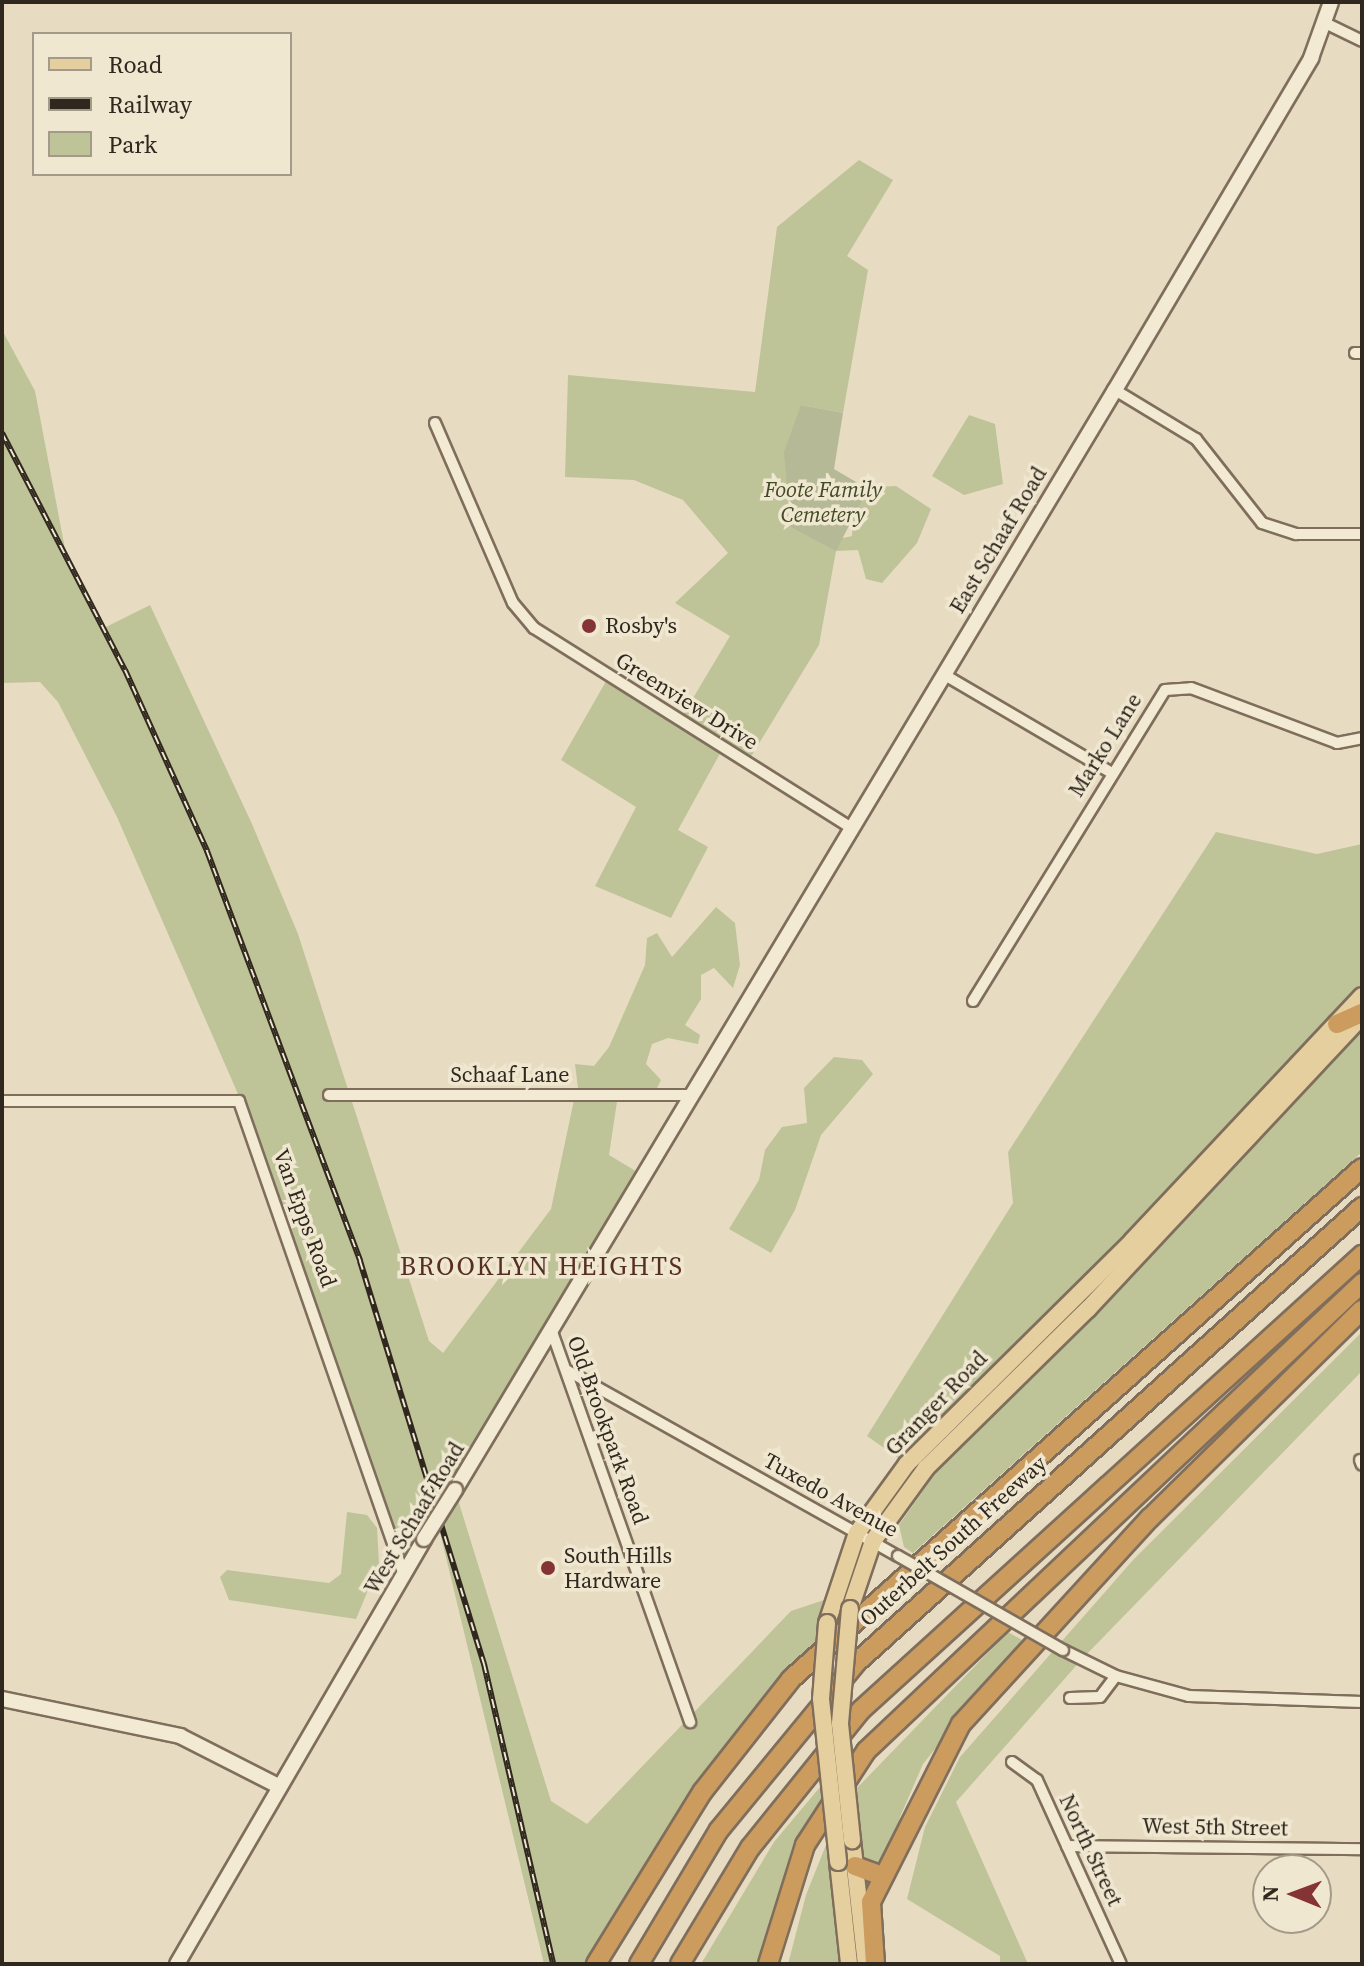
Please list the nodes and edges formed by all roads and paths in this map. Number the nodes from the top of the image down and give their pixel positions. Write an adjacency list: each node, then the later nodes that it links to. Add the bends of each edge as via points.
1 (1331, 2): 2 (street, East Schaaf Road)
2 (1325, 23): 3 (street); 4 (street, East Schaaf Road)
3 (1362, 41)
4 (1115, 390): 6 (street, via 1196,439 1262,523 1296,534); 7 (street, East Schaaf Road)
5 (435, 423): 10 (street, Greenview Drive, via 513,603 534,628)
6 (1362, 534)
7 (943, 674): 9 (street); 10 (street, East Schaaf Road)
8 (1362, 738): 9 (street, Marko Lane, via 1337,743 1181,685 1157,697)
9 (1110, 772): 12 (street, Marko Lane)
10 (850, 827): 16 (street, East Schaaf Road)
11 (1362, 996): 14 (main road, Granger Road)
12 (973, 1001)
13 (1362, 1014): 14 (highway); 26 (main road, Granger Road, via 1088,1309 926,1468)
14 (1337, 1024): 25 (main road, Granger Road, via 1122,1251 958,1408)
15 (329, 1095): 16 (street, Schaaf Lane)
16 (691, 1095): 23 (street, West Schaaf Road)
17 (2, 1101): 27 (street, Van Epps Road, via 239,1101)
18 (1362, 1168): 43 (highway, via 791,1679 703,1791)
19 (1362, 1207): 44 (highway, Outerbelt South Freeway, via 838,1681 719,1830)
20 (1362, 1255): 45 (highway, via 861,1710 750,1848)
21 (1362, 1283): 41 (highway, via 888,1727 825,1807)
22 (1362, 1310): 40 (highway, via 1192,1474 973,1708)
23 (552, 1332): 24 (street, Old Brookpark Road); 27 (street, West Schaaf Road, bridge)
24 (568, 1371): 25 (street, Tuxedo Avenue); 34 (street, Old Brookpark Road)
25 (857, 1533): 26 (street, Tuxedo Avenue); 39 (main road, Granger Road, bridge, via 827,1623 821,1699)
26 (873, 1541): 28 (street, Tuxedo Avenue, bridge); 39 (main road, Granger Road, bridge, via 850,1609 840,1724 852,1840)
27 (404, 1575): 36 (street, West Schaaf Road)
28 (1116, 1676): 29 (street, via 1100,1697); 31 (street, Tuxedo Avenue, via 1212,1699)
29 (1070, 1698)
30 (2, 1699): 36 (street, via 180,1736)
31 (1338, 1702): 32 (street, Tuxedo Avenue); 33 (street)
32 (1362, 1702)
33 (1362, 1709)
34 (690, 1722)
35 (1012, 1762): 37 (street, North Street, via 1037,1780)
36 (280, 1787): 42 (street, West Schaaf Road)
37 (1067, 1846): 38 (street, West 5th Street); 51 (street, North Street)
38 (1362, 1849)
39 (846, 1864): 40 (highway); 48 (main road, Granger Road); 49 (main road, Granger Road)
40 (882, 1876): 50 (highway, via 870,1909)
41 (777, 1926): 46 (highway); 47 (highway)
42 (177, 1964)
43 (596, 1964)
44 (639, 1964)
45 (680, 1964)
46 (768, 1964)
47 (778, 1964)
48 (849, 1964)
49 (866, 1964)
50 (875, 1964)
51 (1121, 1964)

